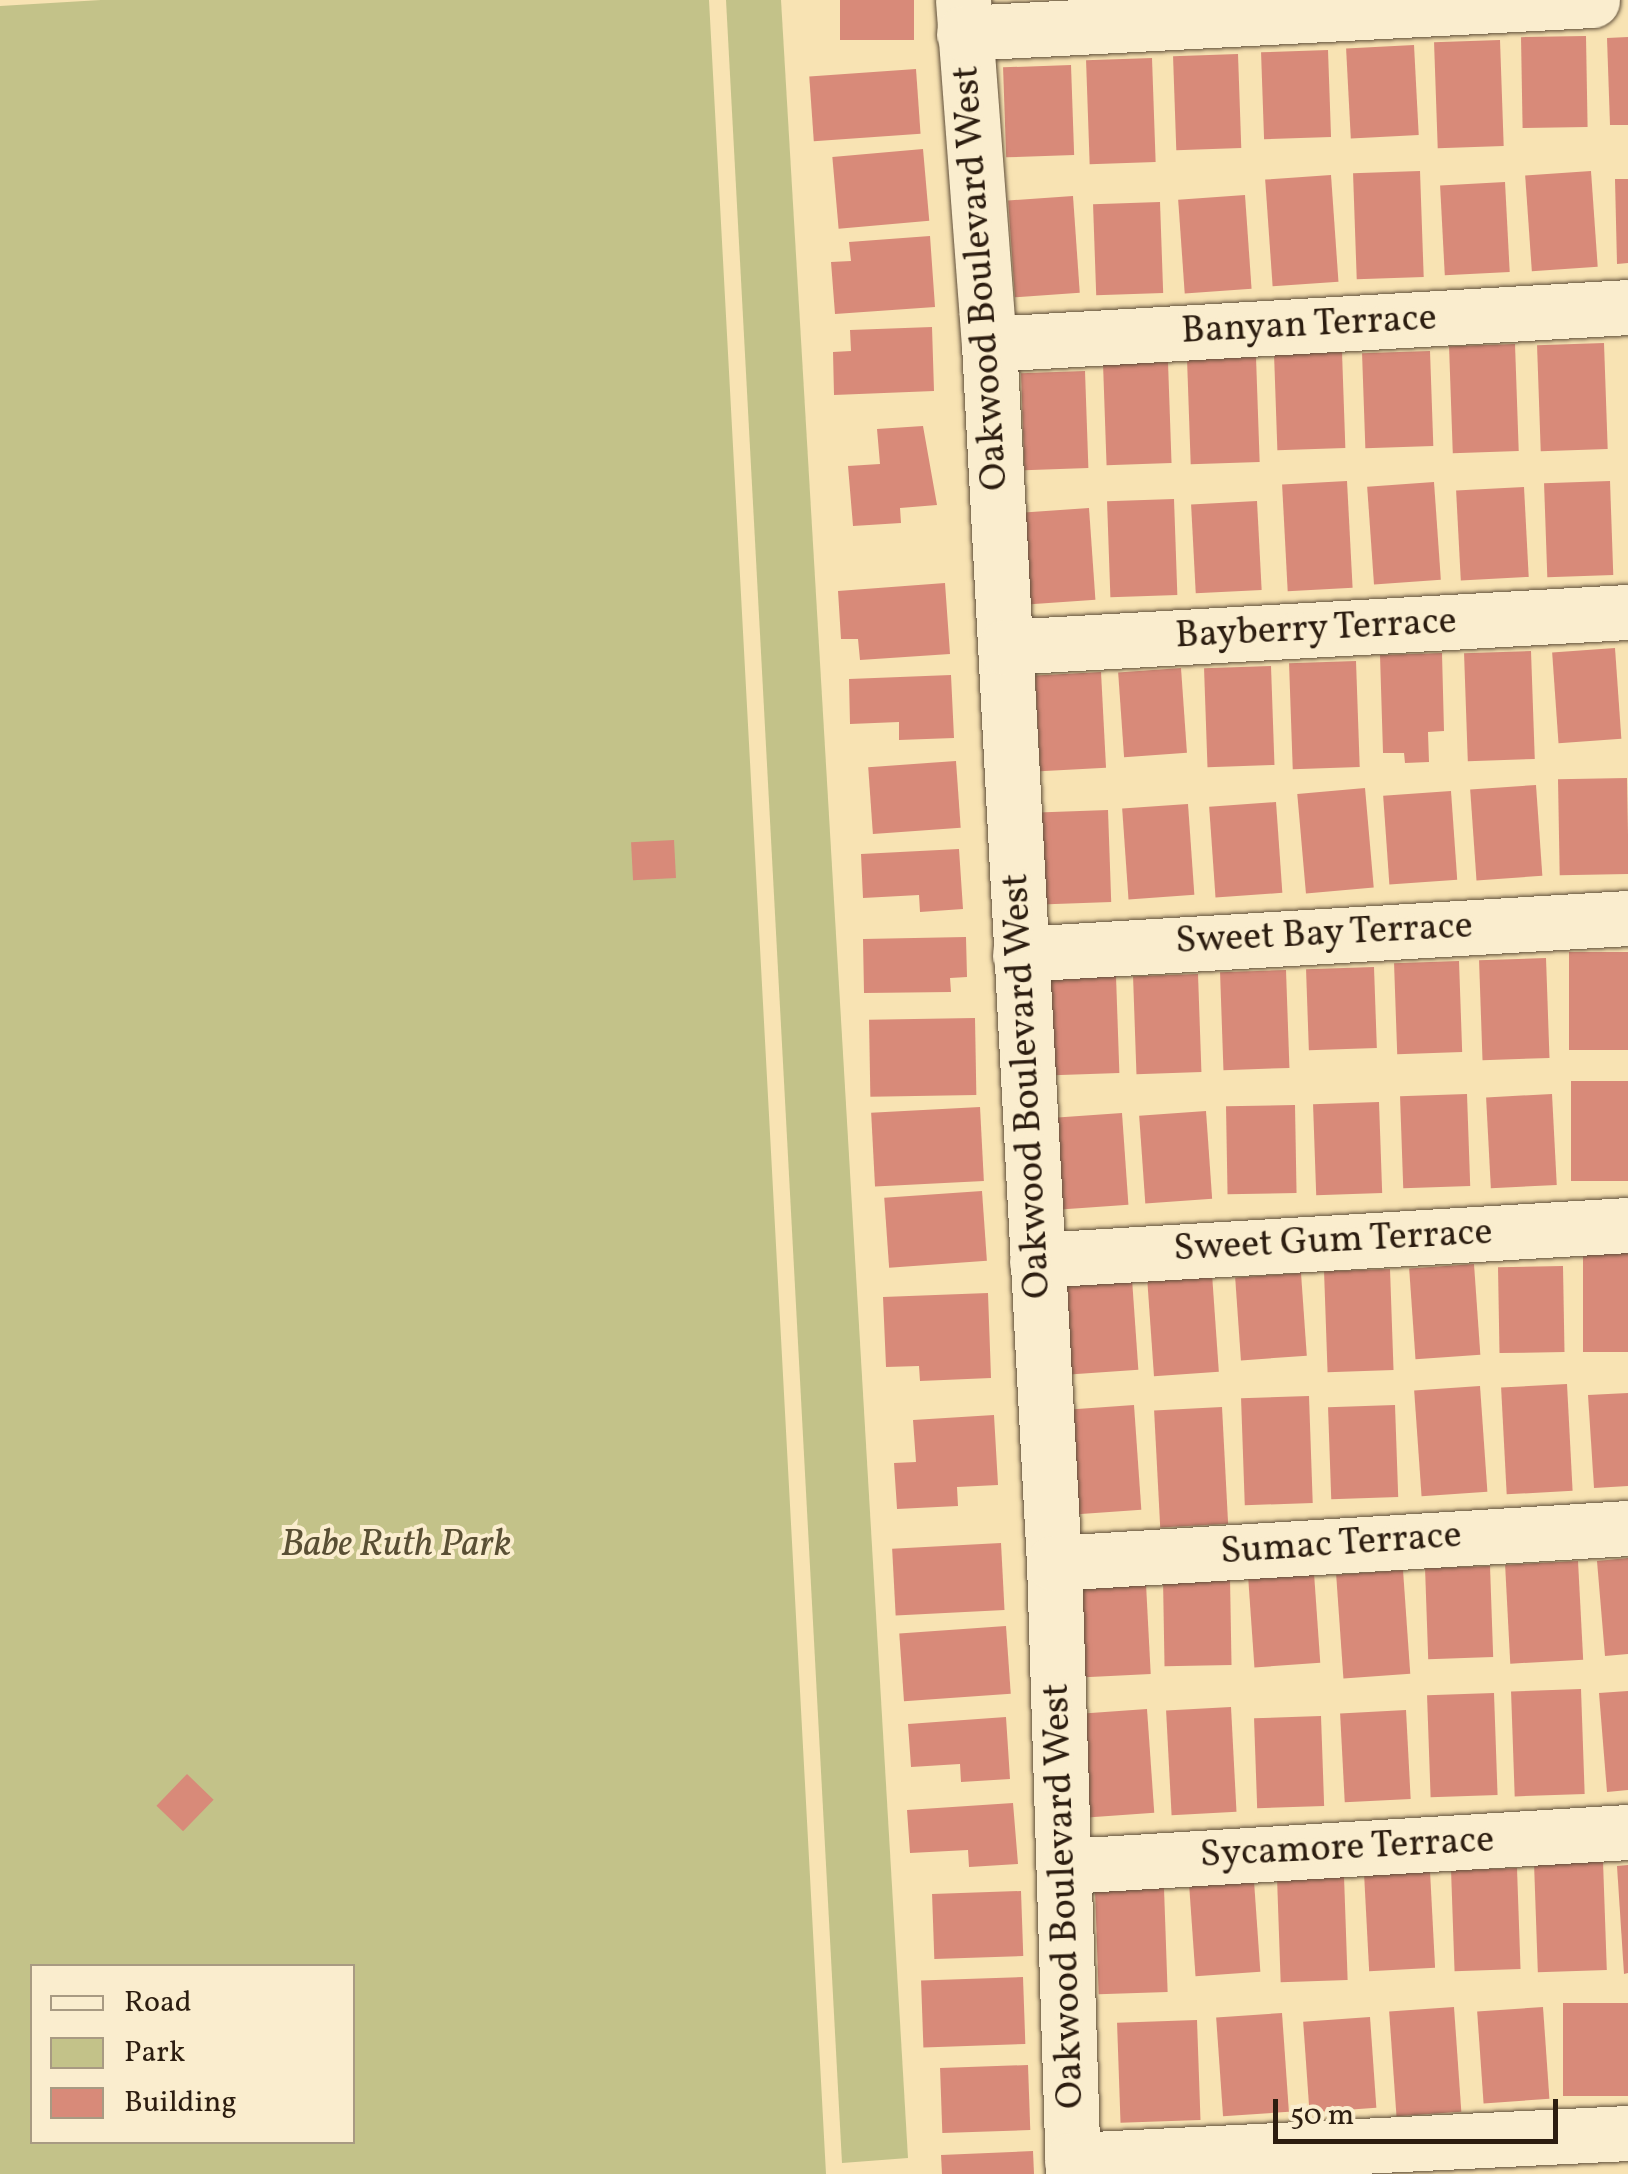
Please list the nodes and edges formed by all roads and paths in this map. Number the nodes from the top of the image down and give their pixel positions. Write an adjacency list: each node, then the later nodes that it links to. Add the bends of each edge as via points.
1 (1592, 0): 2 (street)
2 (963, 16): 4 (street, Oakwood Boulevard West)
3 (1628, 307): 4 (street, Banyan Terrace)
4 (990, 344): 6 (street, Oakwood Boulevard West)
5 (1628, 612): 6 (street, Bayberry Terrace)
6 (1005, 648): 8 (street, Oakwood Boulevard West)
7 (1628, 918): 8 (street, Sweet Bay Terrace)
8 (1020, 954): 10 (street, Oakwood Boulevard West)
9 (1628, 1225): 10 (street, Sweet Gum Terrace)
10 (1038, 1260): 12 (street, Oakwood Boulevard West)
11 (1628, 1528): 12 (street, Sumac Terrace)
12 (1054, 1563): 14 (street, Oakwood Boulevard West)
13 (1628, 1832): 14 (street, Sycamore Terrace)
14 (1067, 1866): 16 (street, Oakwood Boulevard West)
15 (1628, 2133): 16 (street)
16 (1073, 2167)

